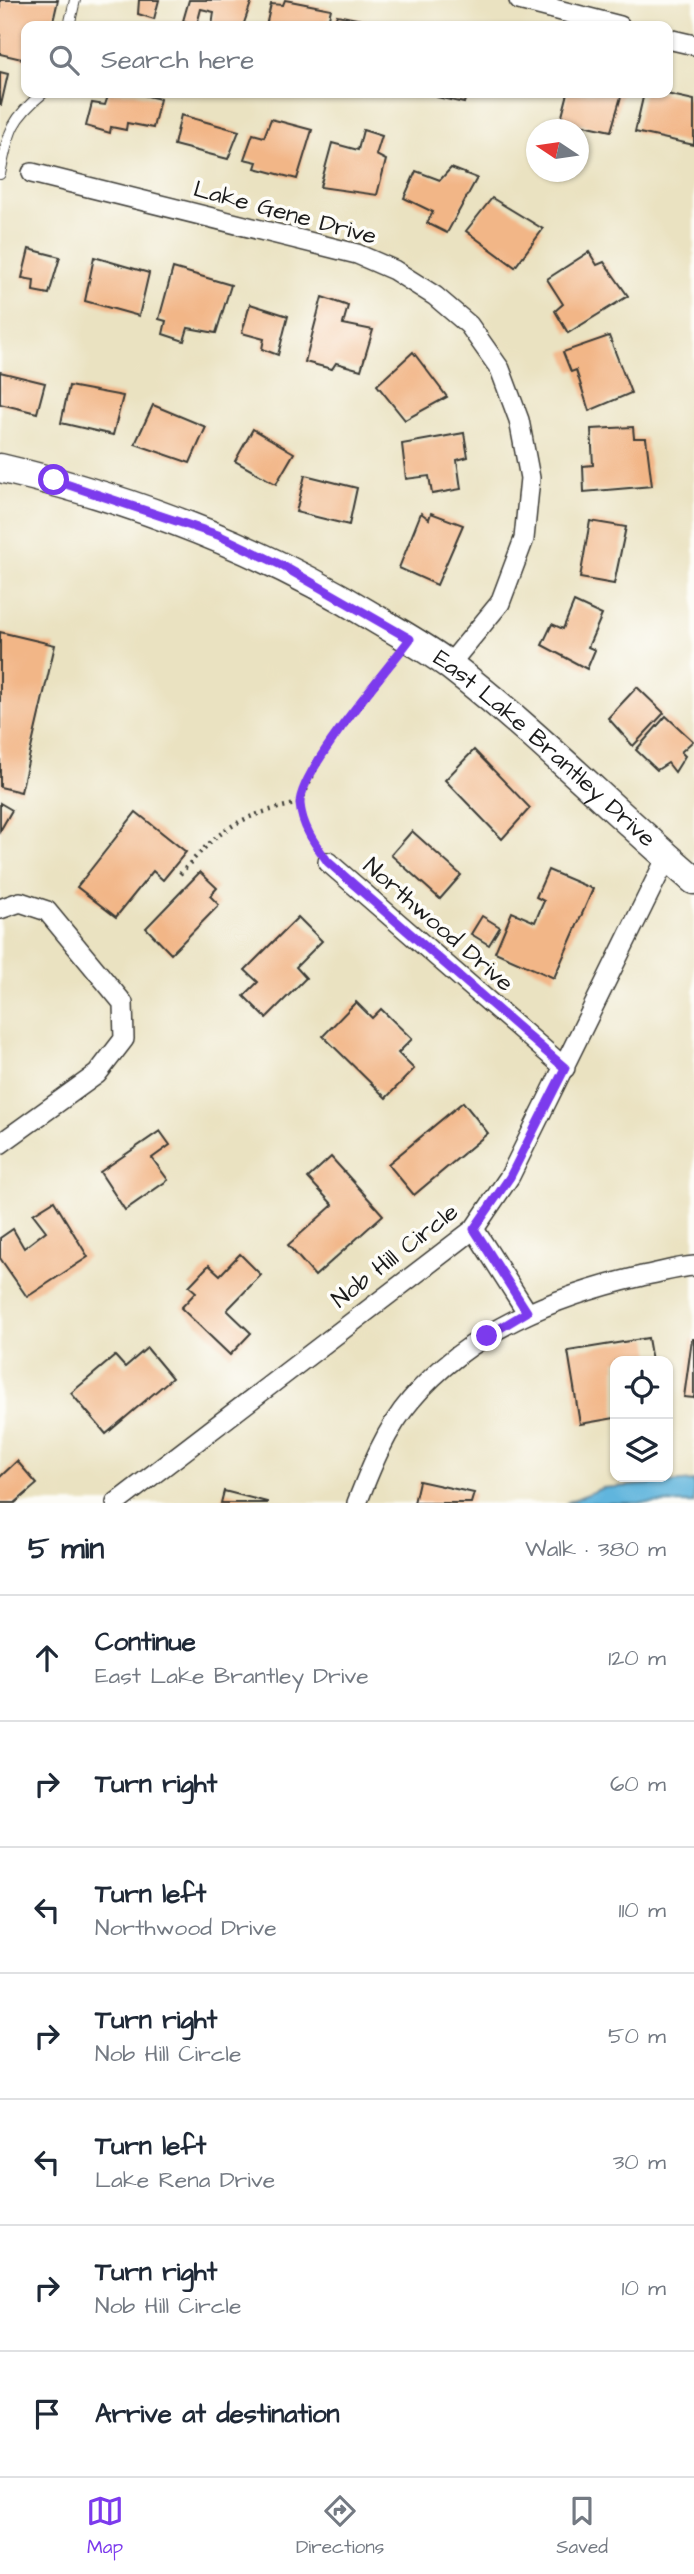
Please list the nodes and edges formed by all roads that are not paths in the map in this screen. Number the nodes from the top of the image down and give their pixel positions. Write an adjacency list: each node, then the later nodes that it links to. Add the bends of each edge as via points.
1 (75, 0): 3 (lane)
2 (519, 0): 4 (street)
3 (70, 21)
4 (601, 21)
5 (673, 40): 6 (street)
6 (694, 45)
7 (37, 98): 9 (lane, via 20,111 10,129)
8 (32, 173): 11 (street, Lake Gene Drive, via 356,254 394,270 469,325 500,369 519,420 530,478 524,539 500,603)
9 (0, 174)
10 (0, 468): 11 (street, East Lake Brantley Drive, via 54,480 218,535 293,572)
11 (449, 665): 12 (street, East Lake Brantley Drive, via 554,752)
12 (667, 857): 14 (street, East Lake Brantley Drive); 16 (street, Nob Hill Circle)
13 (328, 862): 16 (street, Northwood Drive)
14 (694, 880)
15 (0, 909): 17 (street, via 20,902 47,911 122,1003 124,1039 97,1074)
16 (565, 1068): 18 (street, Nob Hill Circle, via 510,1177)
17 (0, 1144)
18 (474, 1229): 20 (street); 21 (street, Nob Hill Circle)
19 (694, 1266): 20 (street, via 593,1287)
20 (527, 1312): 22 (street, via 466,1351 411,1400 376,1455)
21 (116, 1503)
22 (357, 1503)

